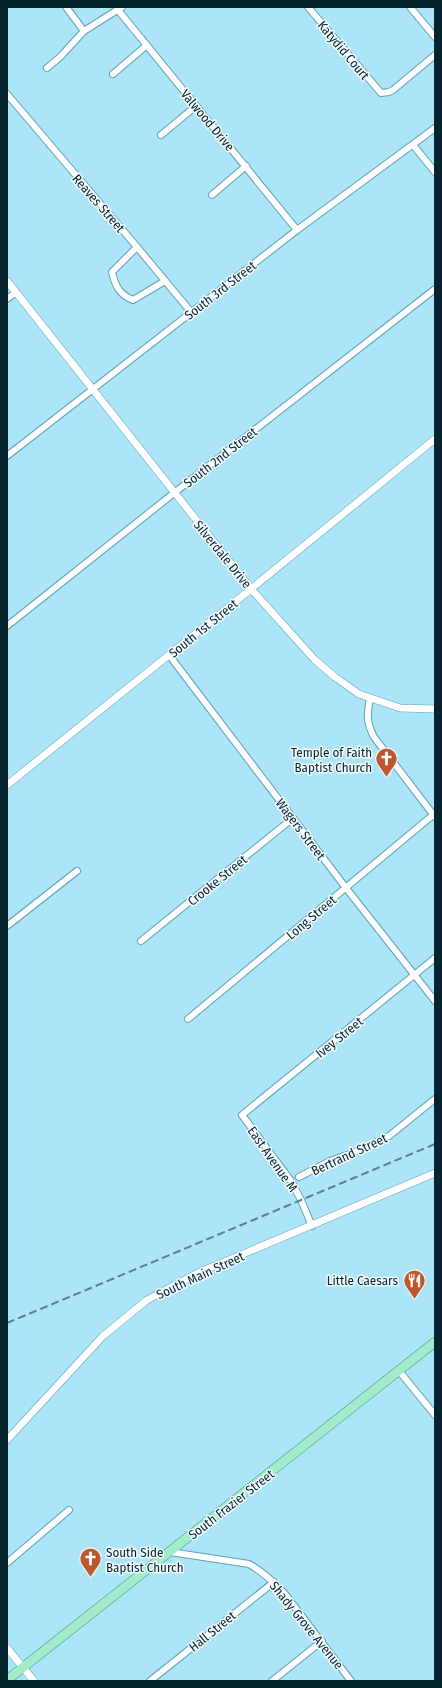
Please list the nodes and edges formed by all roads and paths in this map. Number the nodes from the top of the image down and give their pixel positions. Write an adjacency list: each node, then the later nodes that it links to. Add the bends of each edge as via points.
1 (66, 7): 5 (street)
2 (308, 7): 8 (street, Katydid Court, via 381,93 393,90)
3 (410, 7): 6 (street)
4 (120, 8): 5 (street); 7 (street, Valwood Drive)
5 (84, 31): 9 (street)
6 (435, 37)
7 (147, 45): 10 (street); 12 (street, Valwood Drive)
8 (435, 55)
9 (47, 68)
10 (113, 74)
11 (7, 95): 20 (street, Reaves Street)
12 (196, 106): 14 (street); 16 (street, Valwood Drive)
13 (435, 128): 15 (street, South 3rd Street)
14 (161, 135)
15 (413, 145): 17 (street); 19 (street, South 3rd Street)
16 (246, 166): 18 (street); 19 (street, Valwood Drive)
17 (435, 172)
18 (212, 195)
19 (297, 230): 26 (street, South 3rd Street)
20 (137, 246): 22 (street, Reaves Street); 22 (street, via 112,272 118,290 133,300)
21 (7, 281): 24 (street, Silverdale Drive)
22 (165, 281): 26 (street, Reaves Street)
23 (435, 290): 30 (street, South 2nd Street)
24 (16, 292): 25 (street); 27 (street, Silverdale Drive)
25 (7, 299)
26 (191, 312): 27 (street, South 3rd Street)
27 (92, 389): 29 (street, South 3rd Street); 30 (street, Silverdale Drive)
28 (435, 439): 31 (street, South 1st Street)
29 (7, 456)
30 (174, 493): 31 (street, Silverdale Drive); 32 (street, South 2nd Street)
31 (251, 589): 33 (street, South 1st Street); 34 (street, Silverdale Drive, via 315,660 335,677)
32 (7, 626)
33 (169, 655): 36 (street, South 1st Street); 38 (street, Wagers Street)
34 (370, 698): 35 (street, Silverdale Drive, via 400,708); 37 (street, via 368,725 374,737)
35 (435, 709)
36 (7, 785)
37 (434, 816): 40 (street, Long Street)
38 (293, 818): 40 (street, Wagers Street); 42 (street, Crooke Street)
39 (77, 871): 41 (street)
40 (346, 888): 44 (street, Wagers Street); 46 (street, Long Street)
41 (7, 926)
42 (141, 941)
43 (435, 958): 44 (street, Ivey Street)
44 (415, 975): 45 (street, Wagers Street); 48 (street, Ivey Street)
45 (435, 1001)
46 (188, 1019)
47 (435, 1099): 50 (street, Bertrand Street, via 389,1136)
48 (242, 1115): 51 (street, East Avenue M, via 291,1182)
49 (435, 1173): 51 (street, South Main Street)
50 (299, 1177)
51 (312, 1226): 55 (street, South Main Street, via 198,1273 147,1300 103,1336)
52 (435, 1342): 53 (main road, South Frazier Street)
53 (399, 1371): 54 (street); 57 (main road, South Frazier Street)
54 (435, 1415)
55 (7, 1440)
56 (69, 1510): 58 (street)
57 (170, 1552): 59 (street, Shady Grove Avenue, via 249,1564); 62 (main road, South Frazier Street)
58 (7, 1563)
59 (274, 1582): 60 (street, Shady Grove Avenue); 65 (street, Hall Street)
60 (322, 1641): 66 (street); 67 (street, Shady Grove Avenue)
61 (7, 1648): 62 (street)
62 (23, 1667): 63 (main road, South Frazier Street); 64 (street)
63 (7, 1680)
64 (34, 1681)
65 (150, 1681)
66 (272, 1681)
67 (351, 1681)

